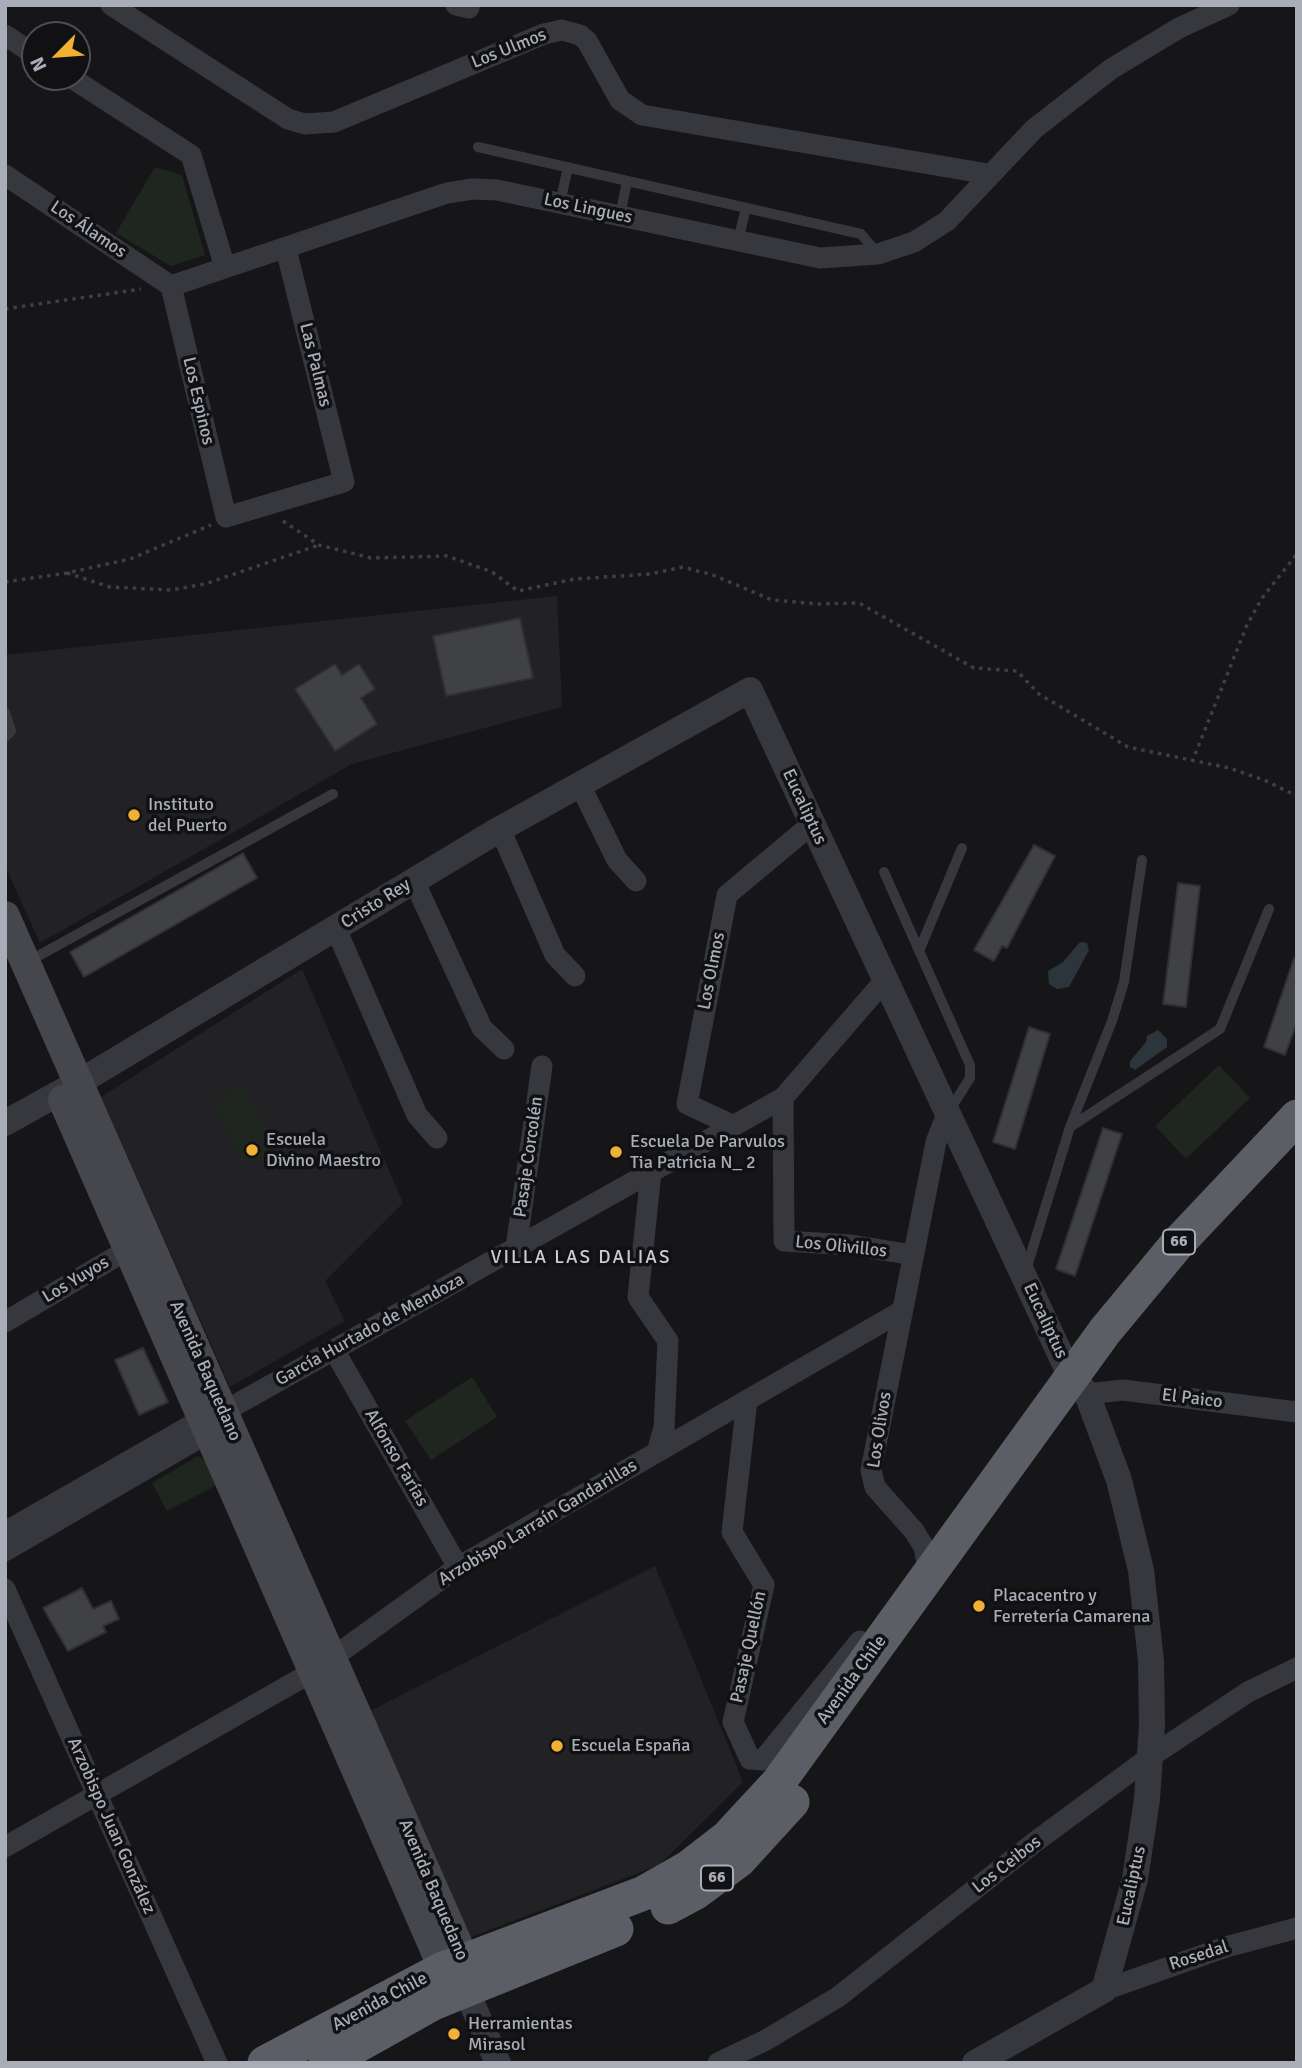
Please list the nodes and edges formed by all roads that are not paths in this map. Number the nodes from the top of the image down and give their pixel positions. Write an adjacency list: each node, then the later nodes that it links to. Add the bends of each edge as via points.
1 (111, 5): 8 (street, Los Ulmos, via 288,119 305,124 334,122 562,30 587,41 620,100 642,115)
2 (1229, 5): 8 (street, Los Lingues, via 1111,68 1034,129)
3 (5, 36): 4 (street)
4 (21, 46)
5 (91, 91): 17 (street, via 191,155)
6 (478, 147): 7 (lane)
7 (568, 167): 10 (lane); 11 (lane)
8 (988, 174): 16 (street, Los Lingues, via 947,221 914,242)
9 (5, 175): 18 (street, Los Álamos)
10 (627, 181): 12 (lane); 13 (lane)
11 (560, 203): 13 (street, Los Lingues); 15 (street, Los Lingues, via 497,190 460,190)
12 (746, 208): 14 (lane); 16 (lane, via 860,234)
13 (620, 216): 14 (street, Los Lingues)
14 (738, 241): 16 (street, Los Lingues, via 820,258)
15 (286, 249): 17 (street, Los Lingues); 19 (street, Las Palmas, via 344,482)
16 (878, 254)
17 (225, 267): 18 (street, Los Lingues)
18 (171, 286): 19 (street, Los Espinos, via 226,517)
19 (260, 507)
20 (750, 690): 23 (street, Cristo Rey); 25 (street, Eucaliptus)
21 (5, 712): 22 (lane, via 11,731)
22 (5, 737)
23 (579, 783): 26 (street, Cristo Rey); 31 (street, via 617,860)
24 (333, 794): 36 (lane)
25 (812, 824): 38 (street, Eucaliptus); 46 (street, Los Olmos, via 727,895 687,1104)
26 (499, 829): 30 (street, Cristo Rey); 37 (street, via 555,954)
27 (962, 848): 35 (lane)
28 (1142, 860): 47 (lane, via 1124,982)
29 (884, 872): 35 (lane)
30 (414, 881): 34 (street, Cristo Rey); 39 (street, via 482,1028)
31 (636, 881)
32 (1269, 909): 47 (lane, via 1220,1029)
33 (5, 916): 36 (main road, Avenida Baquedano)
34 (336, 929): 41 (street, Cristo Rey); 48 (street, via 417,1115)
35 (919, 951): 43 (lane, via 970,1065 970,1078)
36 (14, 957): 41 (main road, Avenida Baquedano)
37 (575, 976)
38 (885, 980): 42 (street, García Hurtado de Mendoza); 43 (street, Eucaliptus)
39 (504, 1049)
40 (541, 1066): 52 (street, Pasaje Corcolén)
41 (69, 1087): 45 (street, Cristo Rey); 51 (main road, Avenida Baquedano)
42 (783, 1098): 46 (street, García Hurtado de Mendoza); 53 (street, Los Olivillos, via 784,1241)
43 (947, 1114): 53 (street, via 936,1142); 54 (street, Eucaliptus)
44 (1297, 1117): 58 (highway, Avenida Chile / 66, via 1178,1243)
45 (5, 1123)
46 (734, 1126): 50 (street, García Hurtado de Mendoza)
47 (1070, 1127): 54 (lane)
48 (437, 1138)
49 (1297, 1145): 58 (highway, Avenida Chile / 66)
50 (651, 1172): 52 (street, García Hurtado de Mendoza); 62 (street, via 638,1297 668,1341 664,1428)
51 (138, 1244): 56 (street, Los Yuyos); 61 (main road, Avenida Baquedano)
52 (516, 1248): 57 (street, García Hurtado de Mendoza)
53 (914, 1255): 55 (street)
54 (1024, 1276): 58 (street, Eucaliptus)
55 (900, 1312): 59 (street, Arzobispo Larraín Gandarillas); 66 (street, Los Olivos, via 871,1470 875,1487 924,1547)
56 (5, 1322)
57 (334, 1350): 61 (street, García Hurtado de Mendoza); 65 (street, Alfonso Farías)
58 (1078, 1385): 60 (street, El Paico); 66 (highway, Avenida Chile / 66); 71 (street, Eucaliptus, via 1119,1480 1140,1570 1151,1661); 75 (highway, Avenida Chile / 66, via 888,1664 761,1840 716,1878 675,1903)
59 (747, 1400): 62 (street, Arzobispo Larraín Gandarillas); 68 (street, Pasaje Quellón, via 732,1532 764,1585 733,1722 750,1759 763,1760 860,1641)
60 (1297, 1412)
61 (212, 1421): 63 (street, García Hurtado de Mendoza); 64 (street, García Hurtado de Mendoza); 69 (main road, Avenida Baquedano)
62 (657, 1452): 65 (street, Arzobispo Larraín Gandarillas)
63 (5, 1532)
64 (5, 1551)
65 (458, 1567): 69 (street, Arzobispo Larraín Gandarillas)
66 (929, 1573): 68 (highway, Avenida Chile / 66)
67 (5, 1589): 72 (street, Arzobispo Juan González)
68 (873, 1651): 75 (highway, Avenida Chile / 66, via 763,1802 708,1853 644,1893)
69 (324, 1666): 72 (street, Arzobispo Larraín Gandarillas); 75 (main road, Avenida Baquedano)
70 (1297, 1668): 71 (street, Los Ceibos, via 1248,1692)
71 (1150, 1757): 76 (street, Eucaliptus, via 1135,1879); 81 (street, Los Ceibos, via 838,1997)
72 (97, 1794): 73 (street, Arzobispo Larraín Gandarillas); 77 (street, Arzobispo Juan González)
73 (5, 1847)
74 (1297, 1928): 76 (street, Rosedal, via 1226,1947)
75 (458, 1973): 78 (highway, Avenida Chile / 66); 79 (highway, Avenida Chile / 66, via 433,2003); 80 (street)
76 (1104, 1990): 82 (street)
77 (217, 2063)
78 (265, 2063)
79 (326, 2063)
80 (498, 2063)
81 (718, 2063)
82 (975, 2063)

